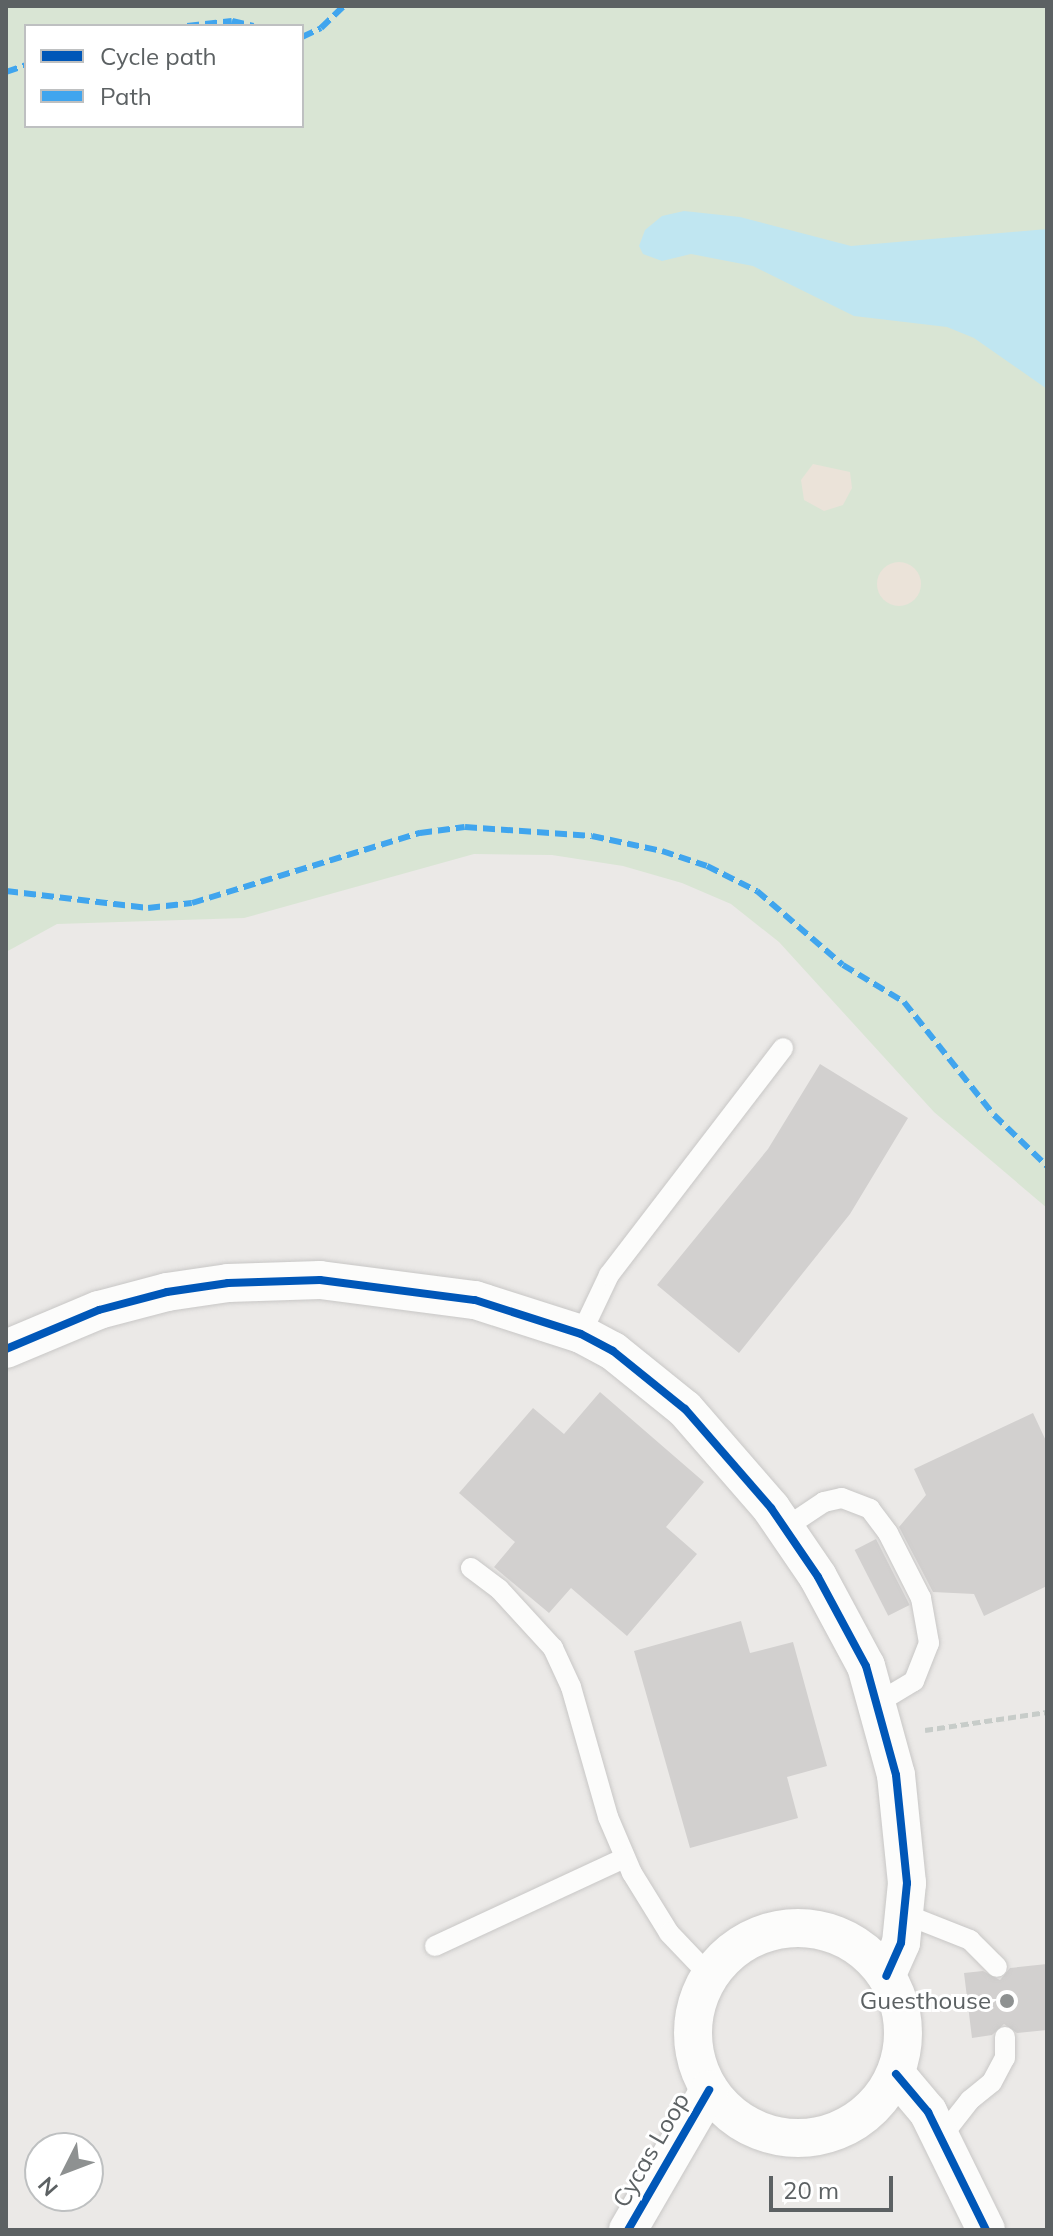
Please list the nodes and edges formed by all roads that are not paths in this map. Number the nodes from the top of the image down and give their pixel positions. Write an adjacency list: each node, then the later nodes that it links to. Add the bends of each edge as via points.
1 (783, 1048): 2 (lane, via 609,1275)
2 (581, 1334): 3 (street, via 475,1300 320,1280 228,1283 167,1292 99,1310); 4 (street, via 613,1351 685,1409)
3 (6, 1349)
4 (785, 1528): 6 (street, via 842,1616); 6 (lane, via 824,1502 842,1498 870,1509 888,1533 921,1598 929,1643 914,1681)
5 (471, 1568): 7 (lane, via 499,1589 553,1648 571,1687)
6 (884, 1719): 8 (street)
7 (625, 1858): 9 (lane); 11 (lane, via 669,1933)
8 (907, 1915): 10 (lane, via 970,1940); 12 (street)
9 (435, 1946)
10 (997, 1967)
11 (710, 1976): 12 (street, Cycas Loop, via 722,1958 748,1940 777,1929 808,1928 839,1936 865,1952); 15 (street, Cycas Loop, via 694,2010 692,2037)
12 (886, 1976): 14 (street, Cycas Loop, via 901,2021)
13 (1005, 2037): 16 (lane, via 1005,2058 992,2082)
14 (896, 2074): 15 (street, Cycas Loop, via 879,2102 853,2123 823,2136 791,2139 750,2126); 16 (street, via 917,2096)
15 (709, 2090): 17 (street, Cycas Loop)
16 (941, 2137): 18 (street)
17 (628, 2230)
18 (986, 2230)

